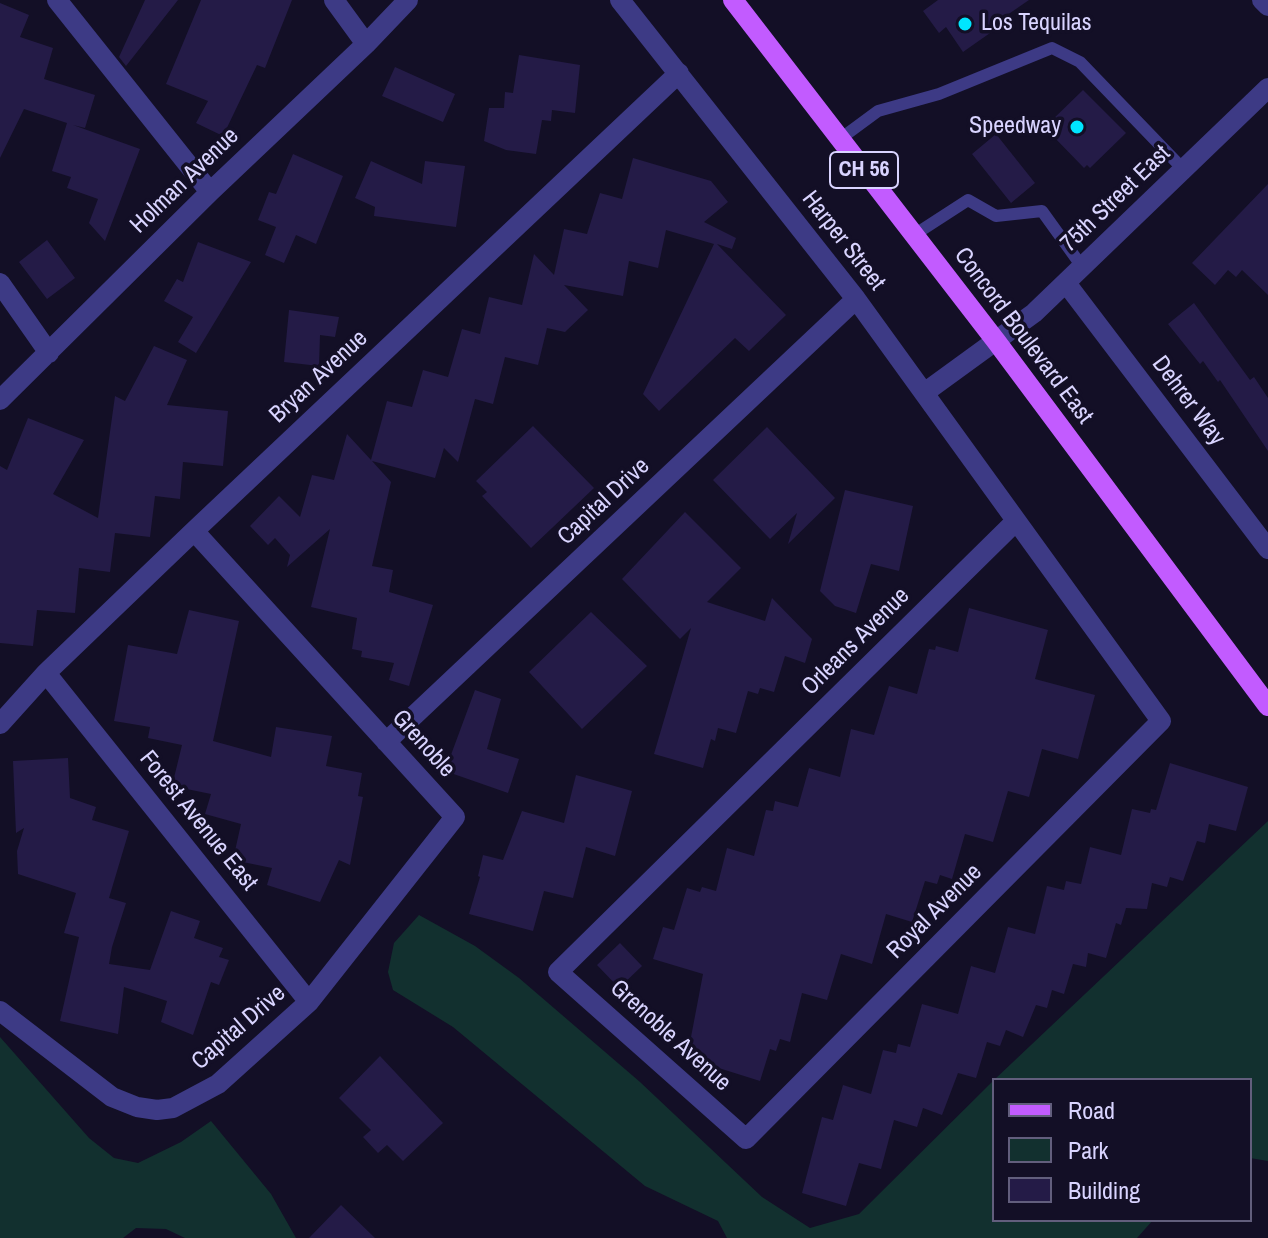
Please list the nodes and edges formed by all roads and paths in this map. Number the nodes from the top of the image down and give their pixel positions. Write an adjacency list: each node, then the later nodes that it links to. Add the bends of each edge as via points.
1 (57, 0): 13 (street)
2 (334, 0): 8 (street)
3 (408, 0): 8 (street, Holman Avenue)
4 (620, 0): 9 (street, Harper Street)
5 (733, 0): 11 (main road, Concord Boulevard East / CH 56)
6 (1262, 0): 7 (street)
7 (1268, 6)
8 (366, 44): 13 (street, Holman Avenue)
9 (679, 73): 18 (street, Harper Street); 24 (street, Bryan Avenue)
10 (1268, 88): 12 (street, 75th Street East)
11 (840, 139): 12 (lane, via 878,111 939,94 1052,48 1080,62); 14 (main road, Concord Boulevard East / CH 56)
12 (1184, 170): 15 (street, 75th Street East)
13 (210, 192): 20 (street, Holman Avenue)
14 (914, 235): 15 (lane, via 968,200 996,216 1042,211); 19 (main road, Concord Boulevard East / CH 56)
15 (1083, 268): 17 (street, 75th Street East)
16 (0, 283): 20 (street)
17 (1066, 283): 19 (street, 75th Street East); 25 (street, Dehrer Way)
18 (856, 299): 21 (street, Harper Street); 29 (street, Capital Drive)
19 (996, 341): 21 (street, 75th Street East); 27 (main road, Concord Boulevard East / CH 56)
20 (49, 353): 22 (street, Holman Avenue)
21 (924, 393): 23 (street, Harper Street)
22 (0, 400)
23 (1015, 522): 30 (street, Orleans Avenue); 33 (street, Royal Avenue, via 1161,721)
24 (194, 531): 26 (street, Bryan Avenue); 29 (street, Grenoble)
25 (1268, 549)
26 (46, 673): 28 (street, Bryan Avenue); 31 (street, Forest Avenue East)
27 (1268, 706)
28 (0, 724)
29 (386, 742): 31 (street, Grenoble, via 455,817)
30 (558, 972): 33 (street, Grenoble Avenue)
31 (309, 1002): 32 (street, Capital Drive, via 218,1084 173,1108 157,1110 112,1097)
32 (0, 1011)
33 (746, 1139)

